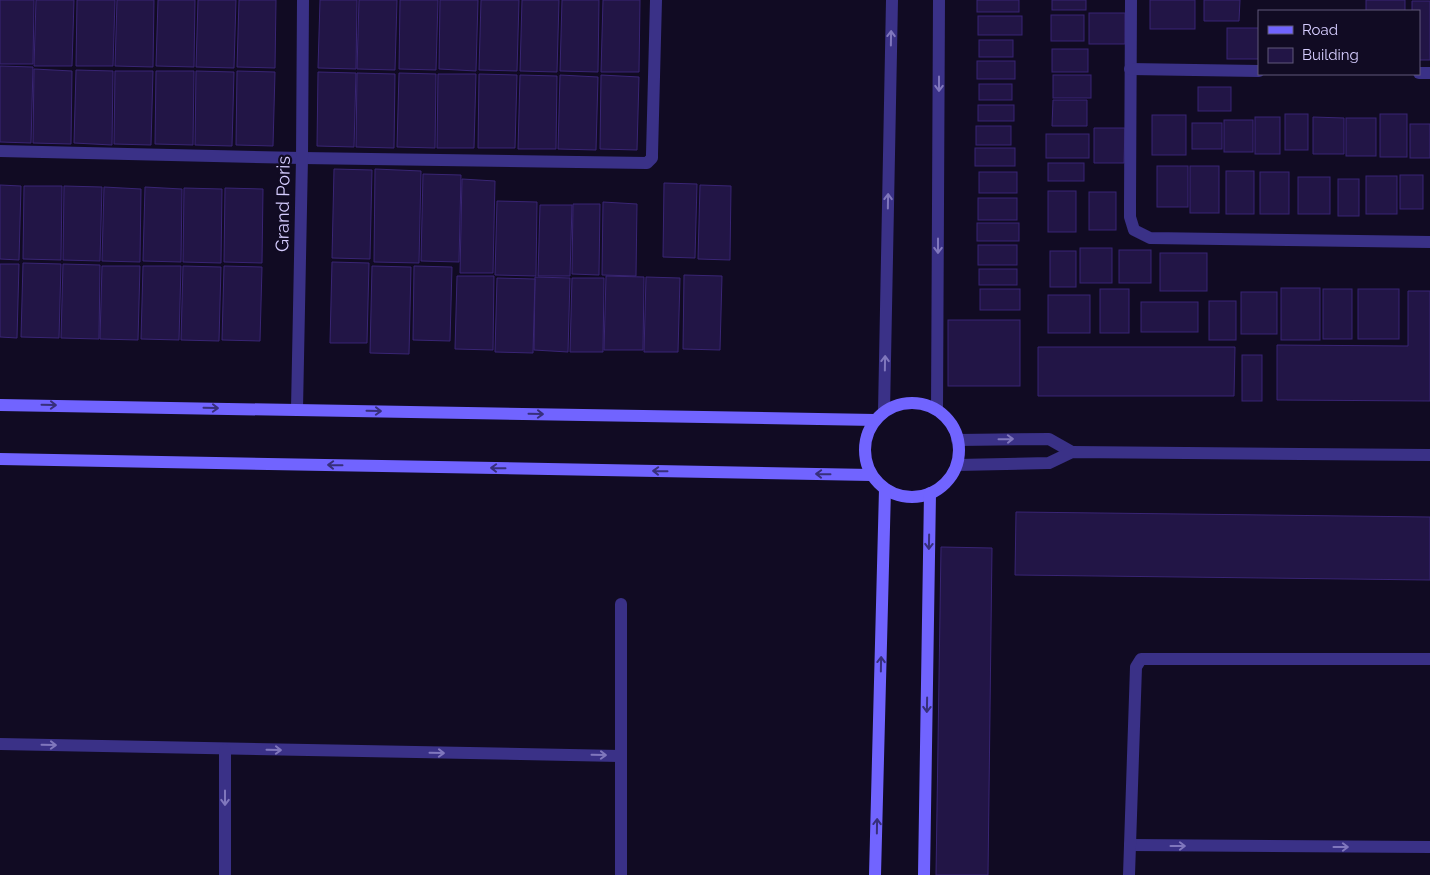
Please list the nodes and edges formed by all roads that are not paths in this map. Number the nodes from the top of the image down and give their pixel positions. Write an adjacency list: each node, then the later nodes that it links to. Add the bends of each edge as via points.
1 (303, 0): 9 (street, Grand Poris)
2 (656, 0): 9 (street, via 652,158 647,163)
3 (892, 0): 14 (street, one-way to 3)
4 (939, 0): 13 (street, one-way to 13)
5 (1131, 0): 6 (street)
6 (1130, 69): 7 (street); 10 (street, via 1130,217 1134,230 1150,238)
7 (1258, 71)
8 (0, 151): 9 (street)
9 (302, 158): 12 (street, Grand Poris)
10 (1430, 242)
11 (0, 405): 12 (street, one-way to 12)
12 (297, 409): 14 (street, one-way to 14)
13 (937, 410): 14 (street, via 919,404 901,404); 15 (street, via 953,428)
14 (880, 416): 20 (street, via 868,432 864,447)
15 (957, 440): 16 (street, one-way to 16, via 1049,439); 19 (street)
16 (1072, 452): 17 (street); 19 (street, via 1050,464)
17 (1430, 455)
18 (0, 459): 20 (street, one-way to 18)
19 (957, 465): 22 (street, via 942,486)
20 (872, 475): 21 (street)
21 (885, 489): 22 (street, via 900,496); 32 (street, one-way to 21)
22 (930, 493): 33 (street, one-way to 33)
23 (621, 604): 27 (street)
24 (1430, 659): 28 (street, via 1141,659 1136,668)
25 (0, 744): 26 (street, one-way to 26)
26 (226, 750): 27 (street, one-way to 27); 30 (street, one-way to 30)
27 (620, 756): 31 (street)
28 (1130, 845): 29 (street, one-way to 29); 34 (street)
29 (1430, 847)
30 (225, 875)
31 (621, 875)
32 (875, 875)
33 (924, 875)
34 (1129, 875)

